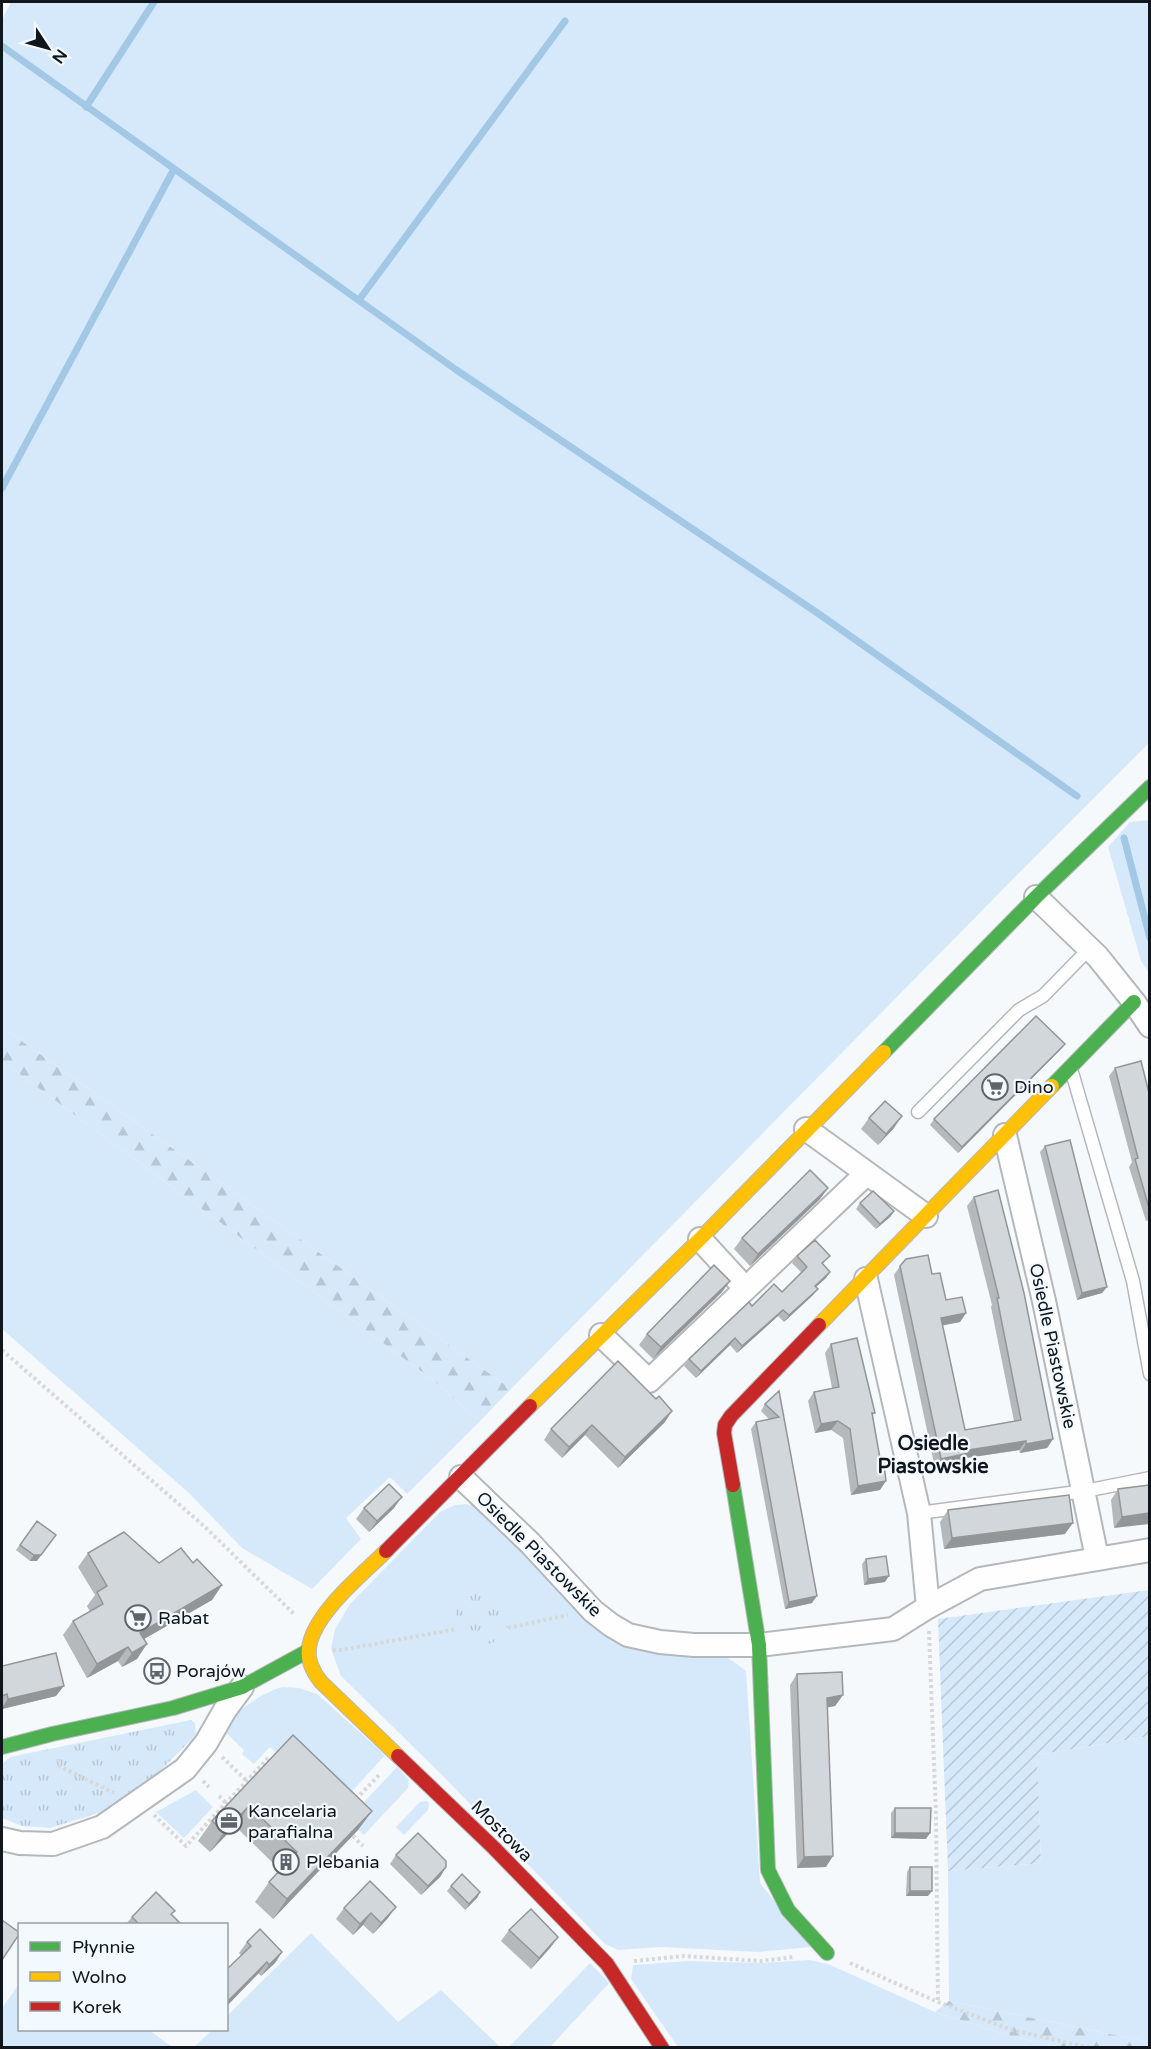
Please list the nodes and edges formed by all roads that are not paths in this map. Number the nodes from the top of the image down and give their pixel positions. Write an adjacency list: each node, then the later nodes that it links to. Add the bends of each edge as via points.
1 (1149, 787): 2 (street)
2 (1036, 897): 3 (street); 8 (street)
3 (1089, 949): 4 (street); 7 (lane, via 1043,996 1019,1010)
4 (1134, 1002): 5 (street); 6 (street)
5 (1149, 1026)
6 (1070, 1068): 9 (street); 16 (lane, via 1133,1281)
7 (918, 1112)
8 (806, 1129): 10 (street); 12 (street)
9 (1005, 1135): 11 (street); 19 (street, Osiedle Piastowskie)
10 (866, 1174): 11 (street); 14 (street)
11 (926, 1216): 13 (street)
12 (700, 1239): 14 (street); 15 (street)
13 (866, 1279): 20 (street); 24 (street, via 725,1425)
14 (745, 1288): 15 (street, via 649,1381)
15 (601, 1335): 17 (street)
16 (1149, 1374)
17 (461, 1477): 24 (street, Osiedle Piastowskie, via 593,1611 628,1635 694,1645); 25 (street, via 335,1602 317,1623)
18 (1149, 1478): 19 (lane)
19 (1084, 1491): 20 (lane); 22 (street, Osiedle Piastowskie)
20 (919, 1513): 23 (street)
21 (1149, 1550): 22 (street, Osiedle Piastowskie)
22 (1097, 1558): 23 (street, Osiedle Piastowskie, via 980,1579)
23 (928, 1607): 24 (street, Osiedle Piastowskie, via 893,1629)
24 (759, 1645): 29 (street, via 768,1870 788,1910)
25 (308, 1651): 26 (street); 30 (street, Mostowa, via 317,1676 607,1964)
26 (242, 1687): 27 (street, via 173,1708); 28 (street, via 185,1769 102,1827 53,1844)
27 (2, 1747)
28 (2, 1839)
29 (827, 1953)
30 (662, 2048)

